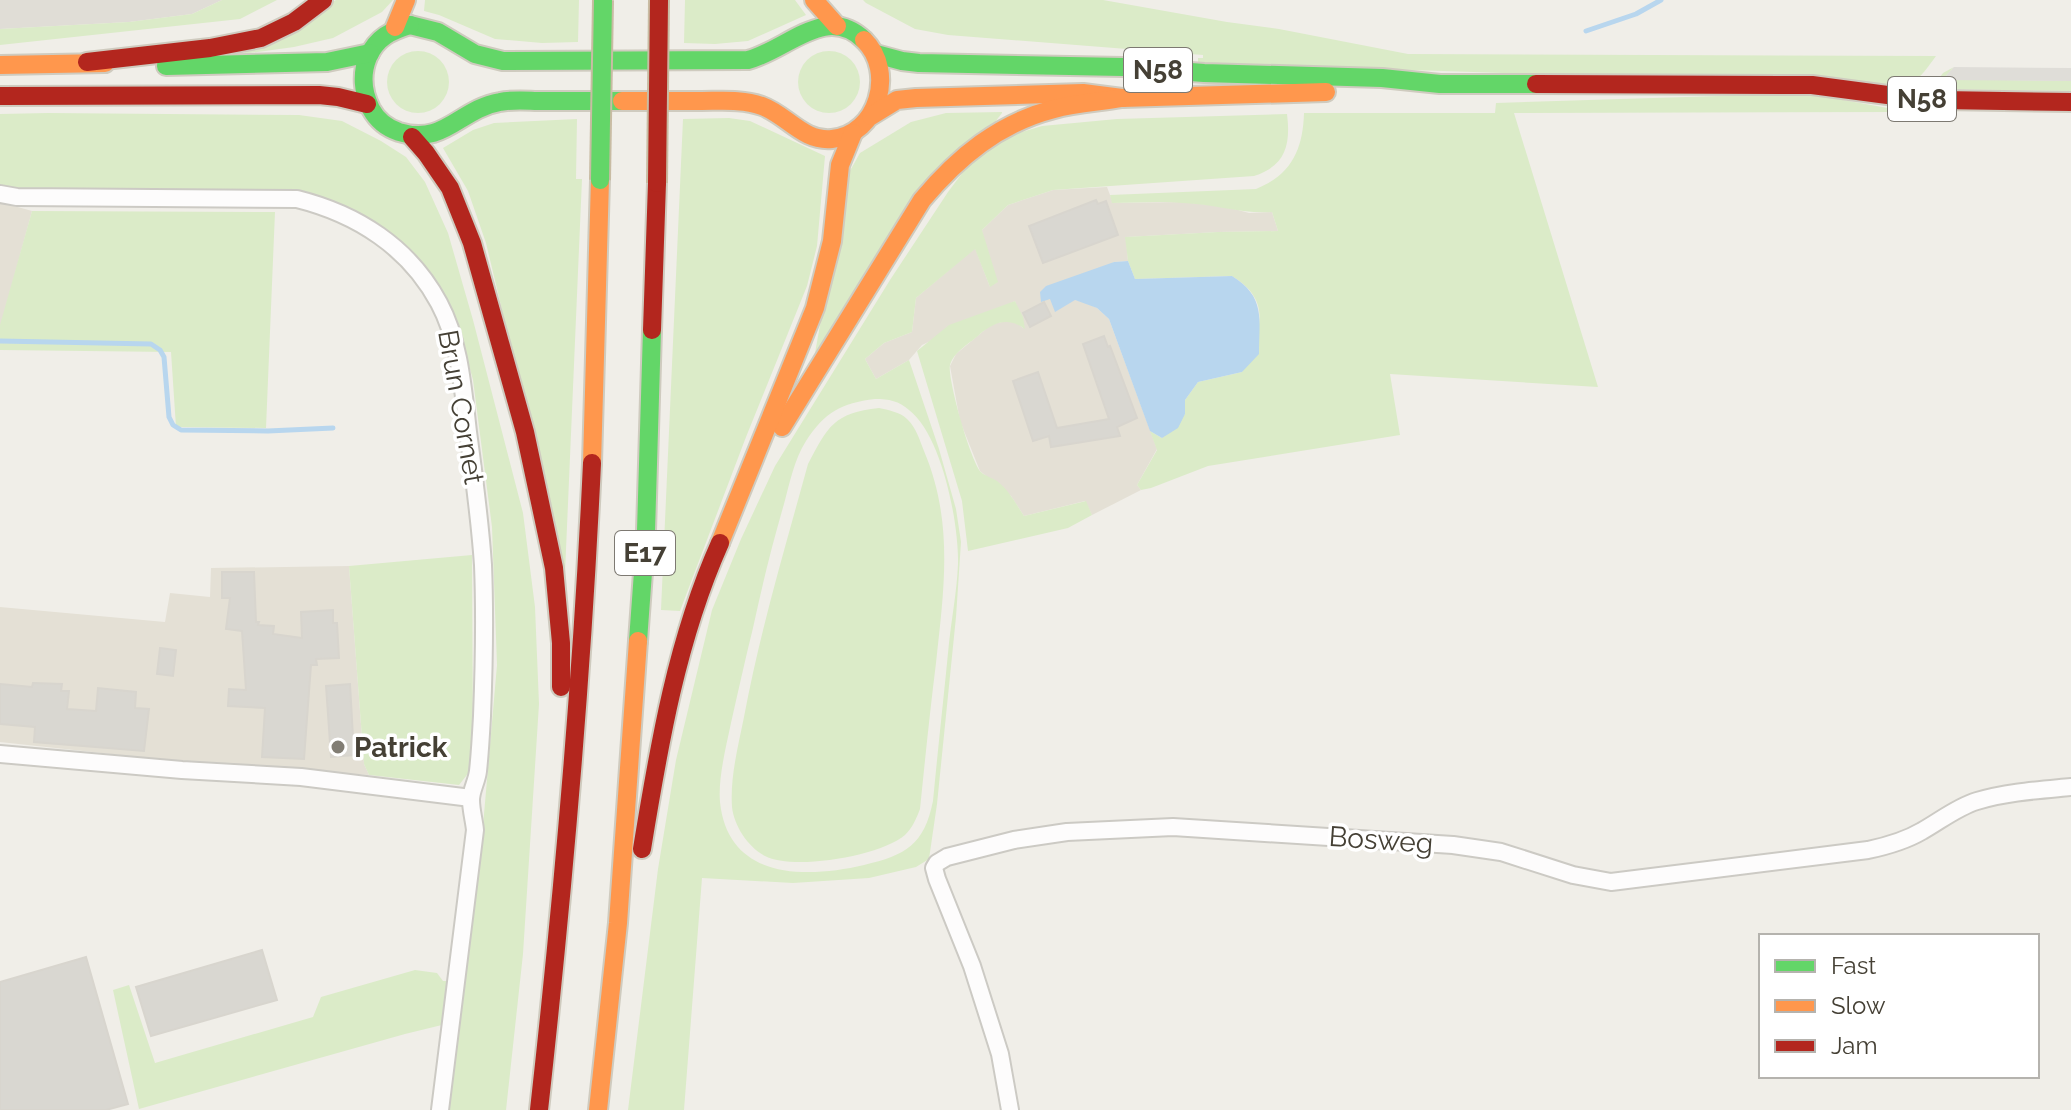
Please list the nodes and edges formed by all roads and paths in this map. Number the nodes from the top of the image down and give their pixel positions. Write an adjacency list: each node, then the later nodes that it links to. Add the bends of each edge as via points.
1 (323, 0): 10 (main road, via 261,38)
2 (406, 0): 7 (main road)
3 (603, 0): 22 (main road, E17, bridge, via 590,506)
4 (659, 0): 26 (main road, E17, bridge, via 646,531)
5 (814, 0): 6 (main road)
6 (837, 26): 7 (main road, via 806,31 748,60 552,62 499,61 435,30); 9 (main road, N58, via 851,30)
7 (395, 27): 8 (main road)
8 (370, 53): 10 (main road, via 327,62); 16 (main road, via 362,81)
9 (876, 54): 12 (main road, N58, via 919,63 1123,67); 17 (main road, via 882,81)
10 (87, 62): 11 (main road)
11 (0, 65)
12 (1440, 84): 14 (main road, N58); 15 (main road, N58, via 1812,85 1919,99)
13 (0, 96): 16 (main road, via 319,95)
14 (1122, 98): 17 (main road, N58, via 1083,93 916,98 897,100); 21 (main road, via 1071,105 1022,120 974,146 941,175)
15 (2071, 102)
16 (367, 104): 19 (main road, via 382,123)
17 (871, 116): 18 (main road, N58)
18 (853, 133): 19 (main road, via 833,139 813,136 770,108 745,102 524,101 492,103 438,132); 21 (main road, via 840,165 822,285)
19 (412, 137): 22 (main road, via 450,188 472,243 525,432 554,568 561,693)
20 (0, 194): 25 (street, Brun Cornet, via 297,199 329,208 373,231 410,261 439,302 456,347 478,511 482,715)
21 (738, 501): 26 (main road, via 688,629 660,742 641,855)
22 (577, 728): 28 (main road, E17)
23 (0, 754): 25 (street, via 301,777)
24 (2071, 787): 30 (street, Bosweg, via 1977,801 1895,844 1868,850 1611,882 1501,852 1453,845 1173,827 1067,832 947,857 934,868 995,1039)
25 (471, 798): 27 (street, Brun Cornet, via 475,830)
26 (618, 923): 29 (main road, E17)
27 (440, 1110)
28 (539, 1110)
29 (598, 1110)
30 (1010, 1110)

